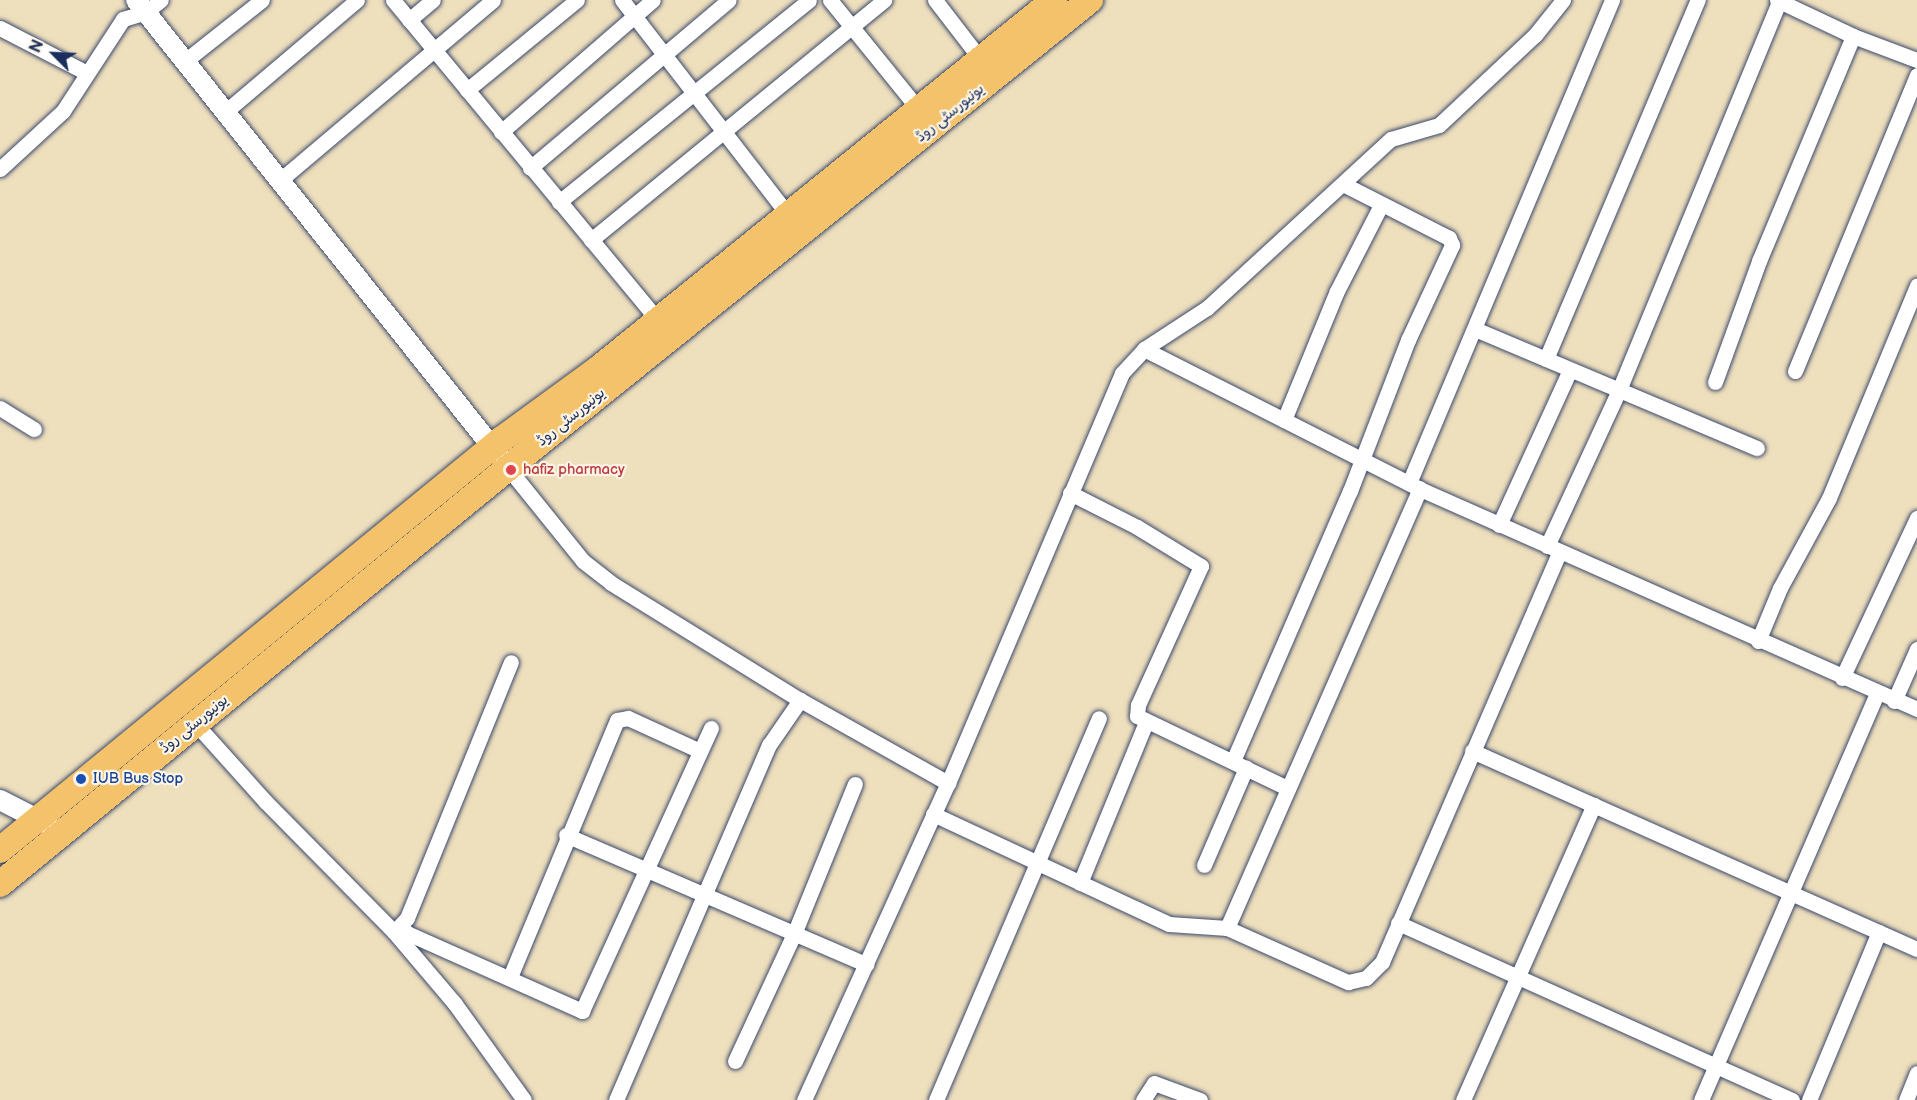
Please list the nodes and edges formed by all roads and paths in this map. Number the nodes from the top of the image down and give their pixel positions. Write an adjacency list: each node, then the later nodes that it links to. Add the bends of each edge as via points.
1 (262, 0): 29 (street)
2 (357, 0): 36 (street)
3 (393, 0): 22 (street)
4 (433, 0): 22 (street)
5 (493, 0): 26 (street)
6 (577, 0): 33 (street)
7 (622, 0): 21 (street)
8 (653, 0): 21 (street)
9 (729, 0): 27 (street)
10 (809, 0): 34 (street)
11 (830, 0): 23 (street)
12 (884, 0): 23 (street)
13 (935, 0): 30 (street)
14 (1054, 0): 30 (highway, یونیورسٹی روڈ)
15 (1090, 0): 30 (highway, یونیورسٹی روڈ)
16 (1563, 0): 42 (street, via 1535,35 1438,125 1398,135)
17 (1612, 0): 49 (street)
18 (1698, 0): 51 (street)
19 (1779, 0): 25 (street); 55 (street)
20 (148, 4): 29 (street); 31 (street, via 123,19)
21 (634, 15): 27 (street); 38 (street)
22 (409, 20): 26 (street)
23 (851, 26): 35 (street); 37 (street)
24 (0, 28): 31 (street)
25 (1853, 36): 28 (street); 54 (street, via 1759,261)
26 (432, 49): 33 (street); 41 (street)
27 (664, 53): 34 (street); 39 (street)
28 (1917, 60)
29 (184, 61): 36 (street)
30 (988, 69): 35 (highway, یونیورسٹی روڈ); 45 (highway, یونیورسٹی روڈ)
31 (85, 72): 40 (street, via 63,111)
32 (1917, 75): 53 (street)
33 (467, 90): 38 (street)
34 (694, 90): 37 (street); 43 (street)
35 (920, 110): 45 (highway, یونیورسٹی روڈ)
36 (225, 112): 41 (street)
37 (725, 131): 45 (street); 46 (street)
38 (501, 132): 39 (street)
39 (530, 168): 43 (street)
40 (0, 169)
41 (279, 181): 59 (street)
42 (1343, 184): 44 (street); 50 (street, via 1207,308)
43 (559, 202): 46 (street)
44 (1381, 205): 57 (street, via 1337,291); 61 (street, via 1449,238 1452,245 1408,340)
45 (795, 223): 48 (highway, یونیورسٹی روڈ)
46 (591, 240): 48 (street)
47 (1917, 286): 68 (street, via 1829,498 1780,588)
48 (664, 328): 59 (highway, یونیورسٹی روڈ); 62 (highway, یونیورسٹی روڈ)
49 (1475, 329): 51 (street); 63 (street)
50 (1144, 349): 57 (street); 64 (street, via 1122,373)
51 (1546, 359): 52 (street)
52 (1570, 369): 55 (street); 66 (street)
53 (1795, 371)
54 (1715, 382)
55 (1618, 390): 60 (street); 67 (street)
56 (0, 408): 58 (street)
57 (1284, 420): 61 (street)
58 (34, 429)
59 (493, 447): 62 (street); 89 (highway, یونیورسٹی روڈ)
60 (1757, 448)
61 (1362, 459): 63 (street); 82 (street)
62 (508, 468): 73 (street, via 583,561); 78 (highway, یونیورسٹی روڈ)
63 (1415, 486): 66 (street); 85 (street)
64 (1070, 493): 77 (street, via 1137,526 1201,566 1138,705 1137,717); 83 (street)
65 (1917, 518): 71 (street)
66 (1499, 525): 67 (street)
67 (1553, 549): 68 (street); 81 (street)
68 (1758, 640): 71 (street)
69 (1917, 649): 74 (street)
70 (511, 662): 102 (street, via 460,795)
71 (1842, 678): 72 (street)
72 (1877, 694): 74 (street); 98 (street)
73 (800, 700): 83 (street); 99 (street, via 769,745)
74 (1894, 700): 75 (street)
75 (1917, 709)
76 (1099, 718): 93 (street)
77 (1146, 722): 82 (street); 97 (street)
78 (195, 723): 90 (highway, یونیورسٹی روڈ); 102 (street, via 266,802)
79 (711, 728): 80 (street)
80 (700, 751): 91 (street, via 622,716); 95 (street)
81 (1472, 751): 87 (street); 100 (street)
82 (1240, 765): 85 (street); 94 (street)
83 (948, 783): 88 (street)
84 (855, 784): 104 (street)
85 (1287, 788): 101 (street)
86 (0, 800): 89 (street)
87 (1594, 805): 98 (street); 107 (street)
88 (933, 814): 93 (street); 106 (street)
89 (38, 819): 90 (street); 92 (highway, یونیورسٹی روڈ)
90 (63, 832): 96 (highway, یونیورسٹی روڈ)
91 (566, 835): 95 (street); 108 (street)
92 (0, 850)
93 (1038, 864): 97 (street); 115 (street)
94 (1204, 865)
95 (643, 870): 99 (street); 108 (street, via 582,1011)
96 (0, 884)
97 (1080, 884): 101 (street, via 1179,928)
98 (1791, 892): 103 (street); 110 (street)
99 (706, 896): 104 (street); 113 (street)
100 (1398, 923): 101 (street, via 1382,962 1366,978 1348,982); 107 (street)
101 (1227, 928)
102 (398, 930): 108 (street); 112 (street)
103 (1879, 932): 105 (street); 121 (street)
104 (794, 934): 106 (street); 109 (street)
105 (1917, 949)
106 (866, 964): 114 (street)
107 (1517, 976): 110 (street); 118 (street)
108 (510, 977)
109 (735, 1060)
110 (1717, 1066): 119 (street); 120 (street)
111 (1917, 1073): 122 (street)
112 (524, 1100)
113 (616, 1100)
114 (804, 1100)
115 (936, 1100)
116 (1143, 1100): 117 (street, via 1154,1083)
117 (1200, 1100)
118 (1463, 1100)
119 (1701, 1100)
120 (1792, 1100)
121 (1809, 1100)
122 (1906, 1100)

